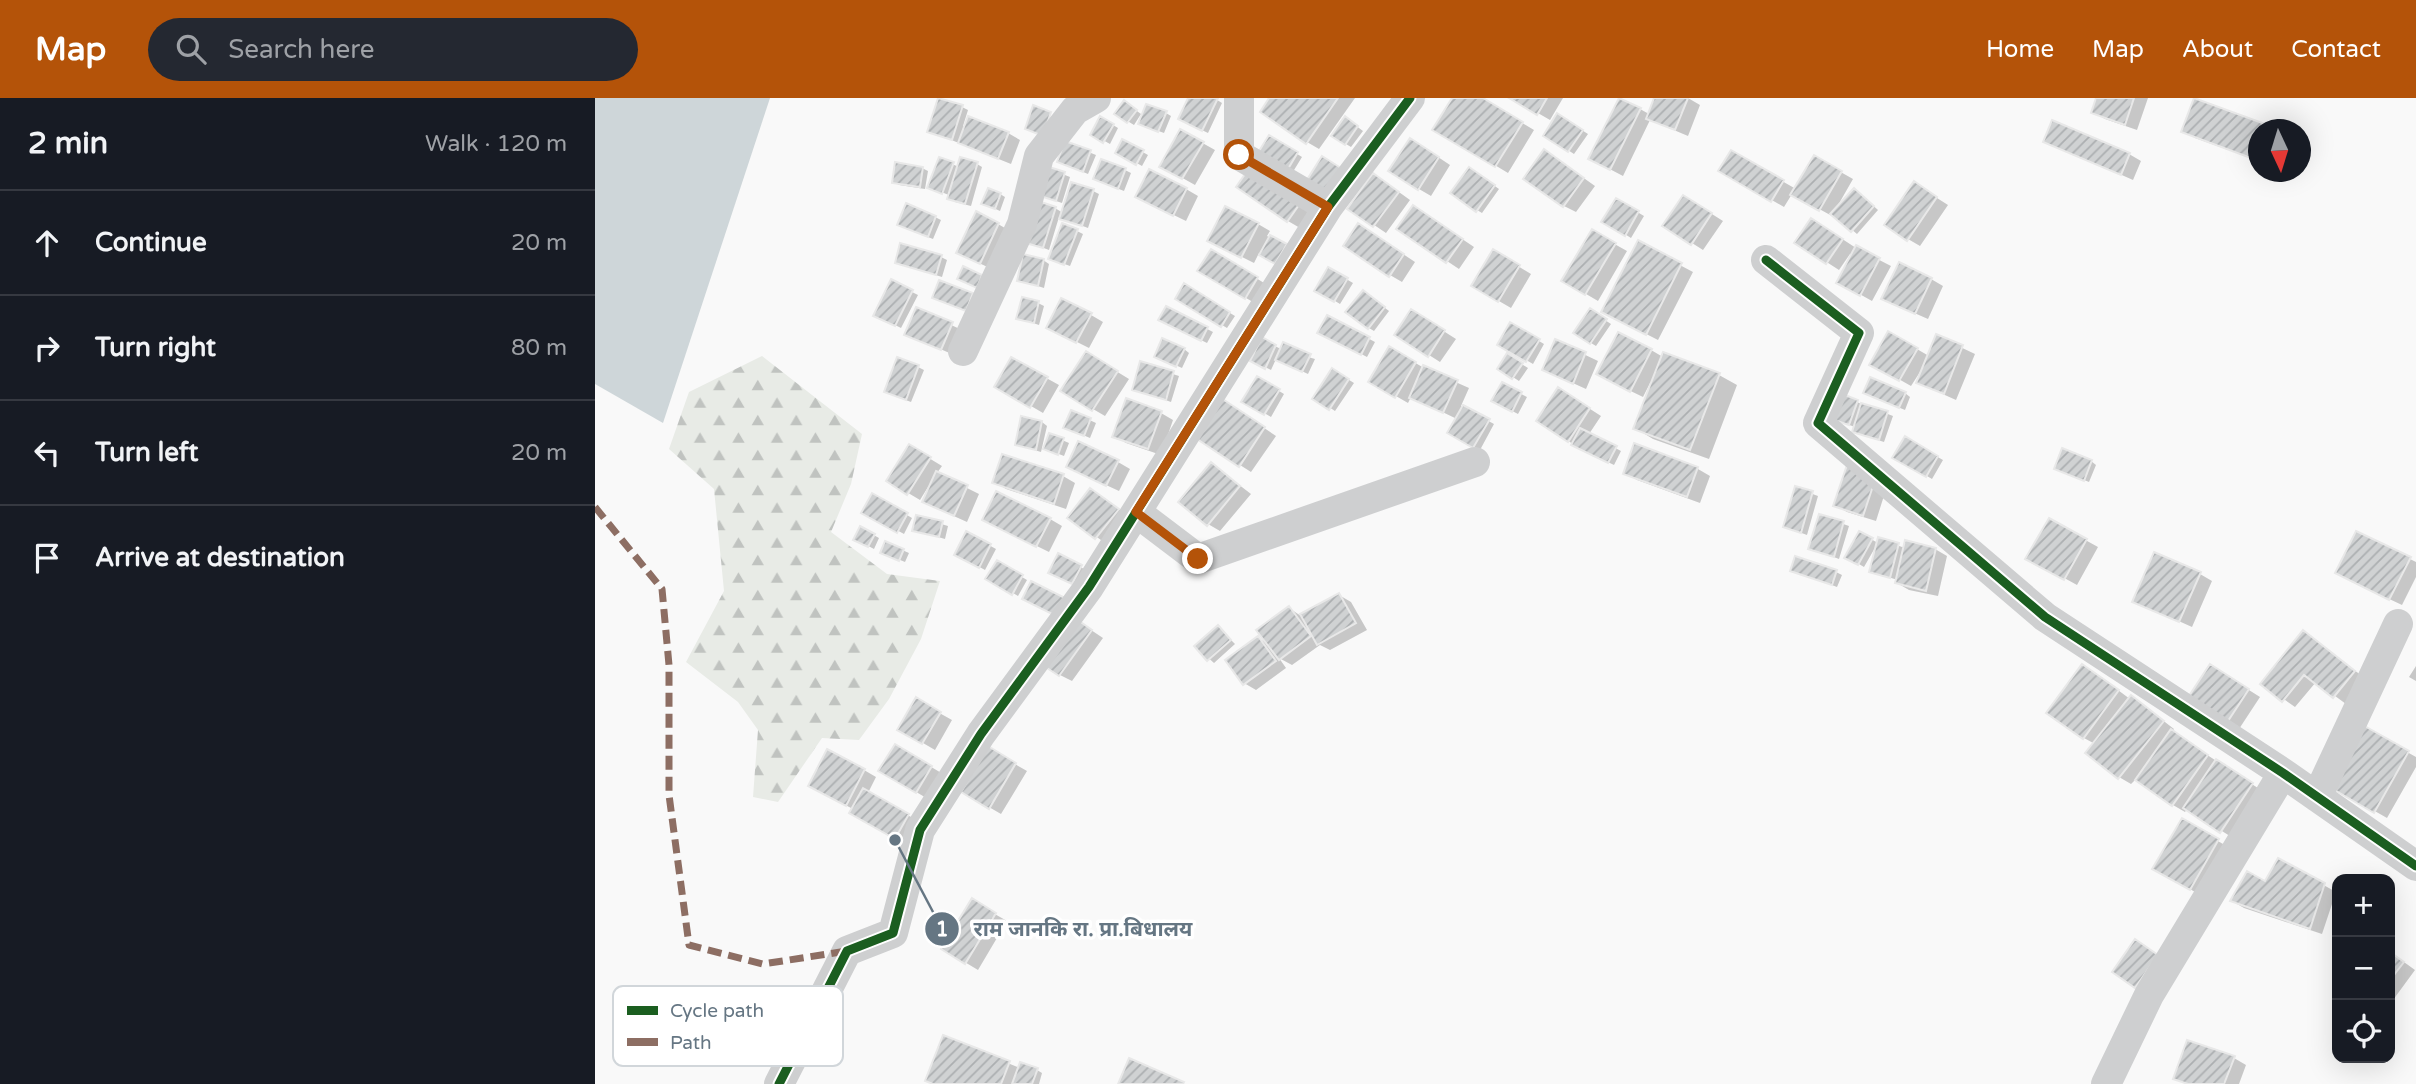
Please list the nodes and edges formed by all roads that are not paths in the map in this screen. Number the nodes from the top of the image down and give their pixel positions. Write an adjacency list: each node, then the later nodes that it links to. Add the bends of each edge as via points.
1 (1096, 98): 6 (street, via 1075,110 1039,156 1022,224)
2 (1239, 98): 4 (street, via 1239,155)
3 (1410, 98): 4 (street)
4 (1328, 207): 8 (street)
5 (1766, 260): 10 (street, via 1859,333 1818,423 2045,617)
6 (963, 351)
7 (1475, 462): 8 (street, via 1198,559)
8 (1136, 512): 13 (street, via 1089,587 981,733 920,830 893,933 848,951)
9 (2398, 624): 11 (street)
10 (2283, 773): 11 (street); 16 (street, via 2149,995)
11 (2317, 797): 12 (street)
12 (2416, 866)
13 (830, 986)
14 (788, 1066): 15 (street)
15 (779, 1084)
16 (2106, 1084)

